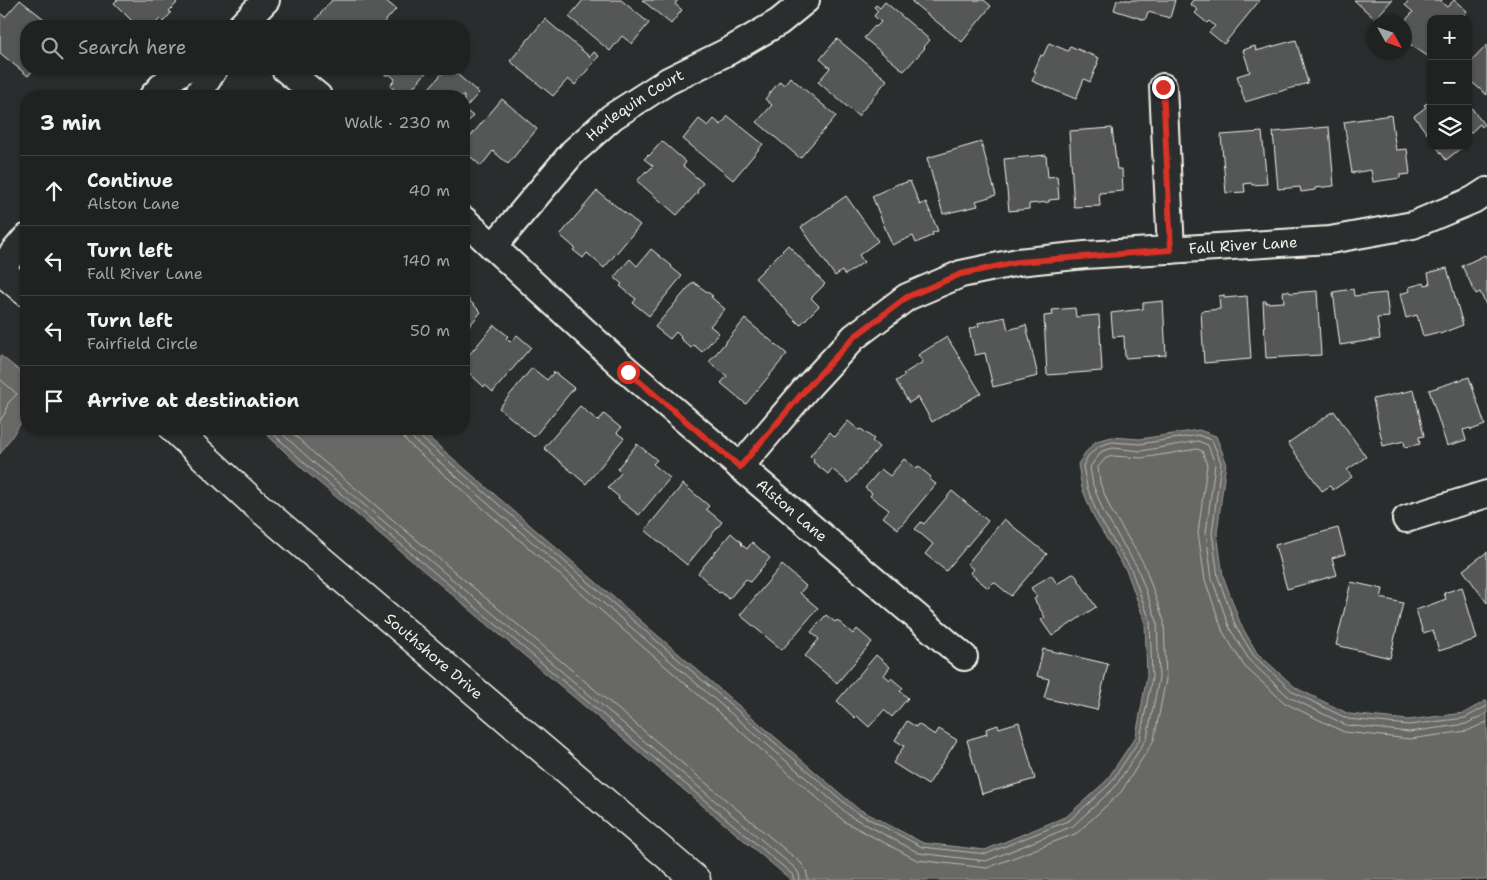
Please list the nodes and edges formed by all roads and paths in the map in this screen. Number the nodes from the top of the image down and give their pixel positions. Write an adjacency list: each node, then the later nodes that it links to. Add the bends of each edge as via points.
1 (266, 0): 3 (street)
2 (806, 0): 14 (street, Harlequin Court, via 779,22 730,51 668,80 612,116 573,152)
3 (247, 20)
4 (177, 75): 8 (street)
5 (210, 75): 9 (street)
6 (292, 75): 10 (street)
7 (1163, 87): 15 (street)
8 (158, 90)
9 (201, 90)
10 (311, 90)
11 (1487, 191): 15 (street, Fall River Lane, via 1413,225 1330,240)
12 (470, 226): 14 (street, Alston Lane)
13 (20, 245): 16 (street)
14 (493, 247): 19 (street, Alston Lane, via 628,372)
15 (1171, 250): 19 (street, Fall River Lane, via 1018,262 961,274 907,297 854,337)
16 (0, 269): 17 (street)
17 (20, 285)
18 (180, 435): 23 (street, Southshore Drive, via 254,503)
19 (740, 467): 22 (street, Alston Lane)
20 (1487, 494): 21 (street)
21 (1406, 519)
22 (964, 657)
23 (696, 880)

